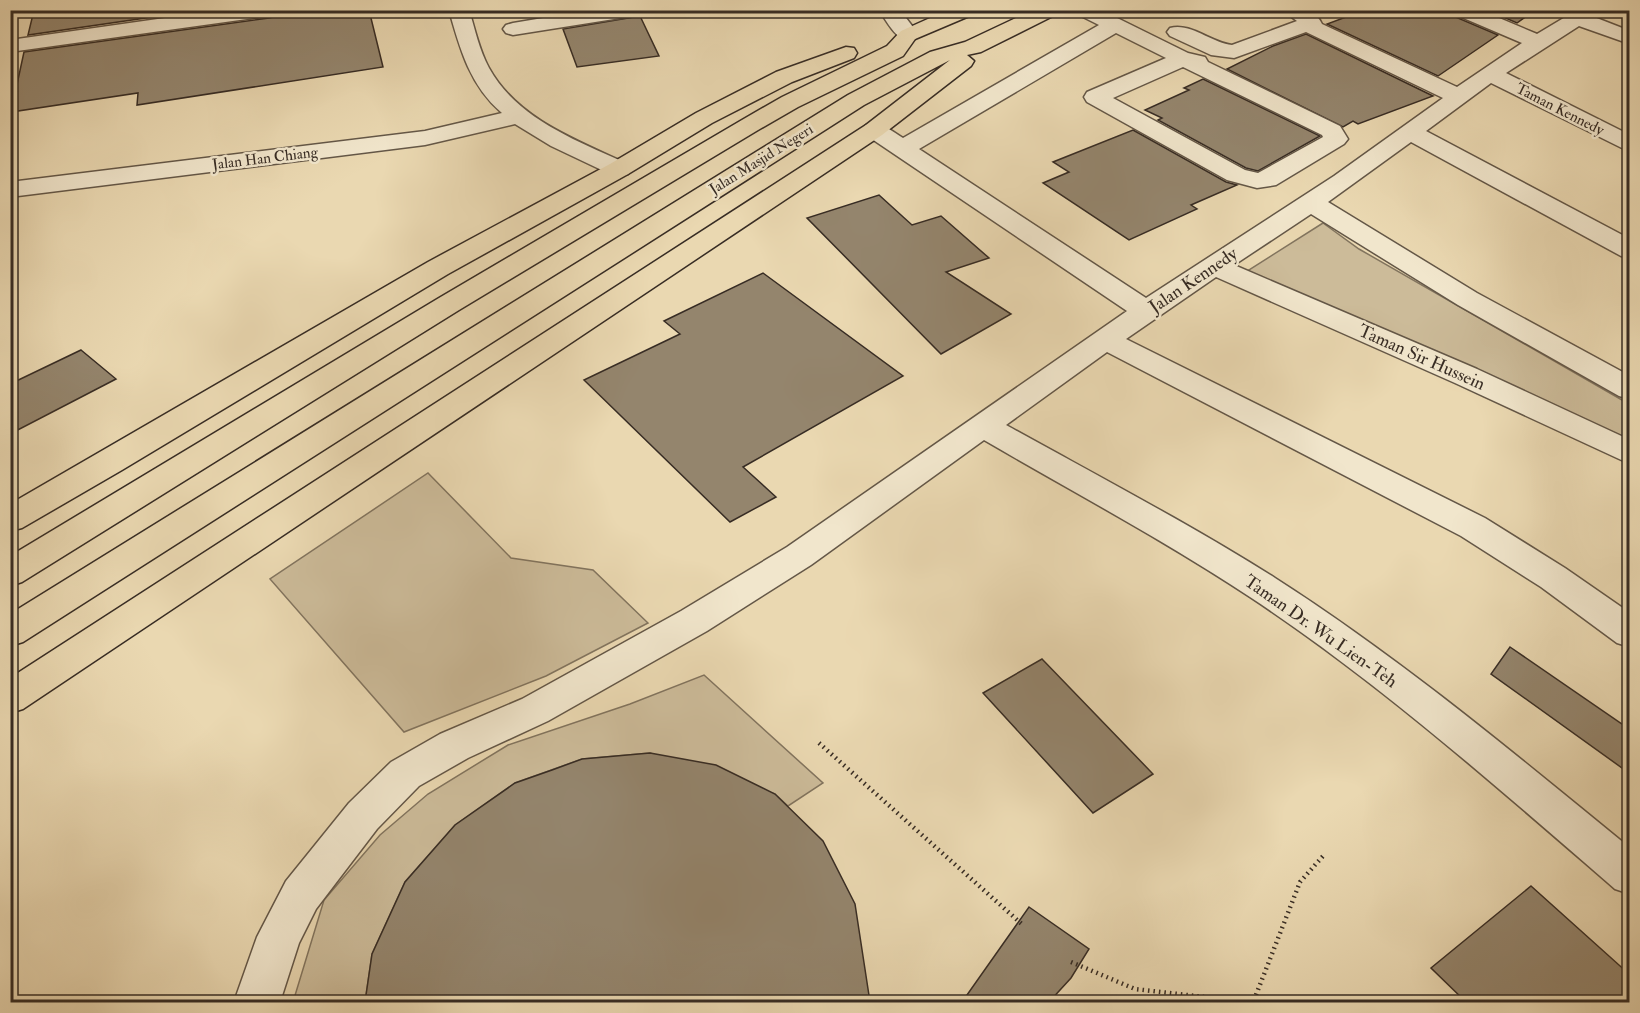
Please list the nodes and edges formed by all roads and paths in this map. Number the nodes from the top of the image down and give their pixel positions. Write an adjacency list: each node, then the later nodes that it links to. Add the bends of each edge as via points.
1 (269, 10): 17 (street)
2 (459, 10): 22 (street, via 478,68 491,89)
3 (633, 10): 13 (street)
4 (889, 10): 14 (street)
5 (967, 10): 14 (highway, Jalan Masjid Negeri)
6 (1050, 10): 18 (highway, Jalan Masjid Negeri)
7 (1084, 10): 11 (street)
8 (1292, 10): 12 (street, via 1308,18)
9 (1461, 10): 16 (street)
10 (1586, 15): 15 (street); 16 (street, Jalan Kennedy)
11 (1122, 18): 12 (street, via 1155,22 1226,52); 19 (street); 27 (street)
12 (1310, 26): 21 (street)
13 (513, 29)
14 (908, 35): 28 (highway, via 875,42 784,77 704,118); 39 (highway, Jalan Masjid Negeri, via 895,51 760,119)
15 (1629, 38)
16 (1538, 42): 20 (street, Jalan Kennedy)
17 (10, 46)
18 (973, 47): 23 (highway, via 959,66); 40 (highway, Jalan Masjid Negeri, via 938,57 856,100)
19 (1184, 58): 19 (street, via 1332,131 1336,139 1275,177 1245,179 1095,97); 25 (street, via 1220,69)
20 (1490, 74): 21 (street, Jalan Kennedy); 26 (street, Taman Kennedy)
21 (1459, 97): 24 (street, Jalan Kennedy)
22 (518, 116): 28 (street); 29 (street, Jalan Han Chiang, via 425,138)
23 (874, 130): 27 (street); 42 (highway)
24 (1410, 132): 25 (street, Jalan Kennedy); 31 (street)
25 (1371, 141): 30 (street, Jalan Kennedy)
26 (1629, 145)
27 (903, 148): 33 (street)
28 (619, 169): 38 (highway, via 438,268)
29 (10, 190)
30 (1310, 202): 32 (street, Jalan Kennedy); 35 (street, via 1424,275 1559,353)
31 (1629, 250)
32 (1213, 267): 33 (street, Jalan Kennedy); 37 (street, Taman Sir Hussein, via 1466,376)
33 (1146, 311): 34 (street, Jalan Kennedy)
34 (1106, 340): 36 (street, Jalan Kennedy); 41 (street, via 1473,527 1530,561)
35 (1629, 388)
36 (985, 427): 45 (street, Taman Dr. Wu Lien-Teh, via 1198,549 1323,629 1465,736); 49 (street, Jalan Kennedy, via 799,556 694,621 545,705 454,746 405,774 363,816 301,895 279,937)
37 (1629, 453)
38 (10, 519)
39 (10, 573)
40 (10, 632)
41 (1629, 633)
42 (10, 698)
43 (819, 743): 46 (path)
44 (1323, 856): 48 (path, via 1300,882)
45 (1629, 875)
46 (1024, 926)
47 (1071, 962): 48 (path, via 1135,989)
48 (1254, 1000): 50 (path)
49 (257, 1002)
50 (1301, 1002)

